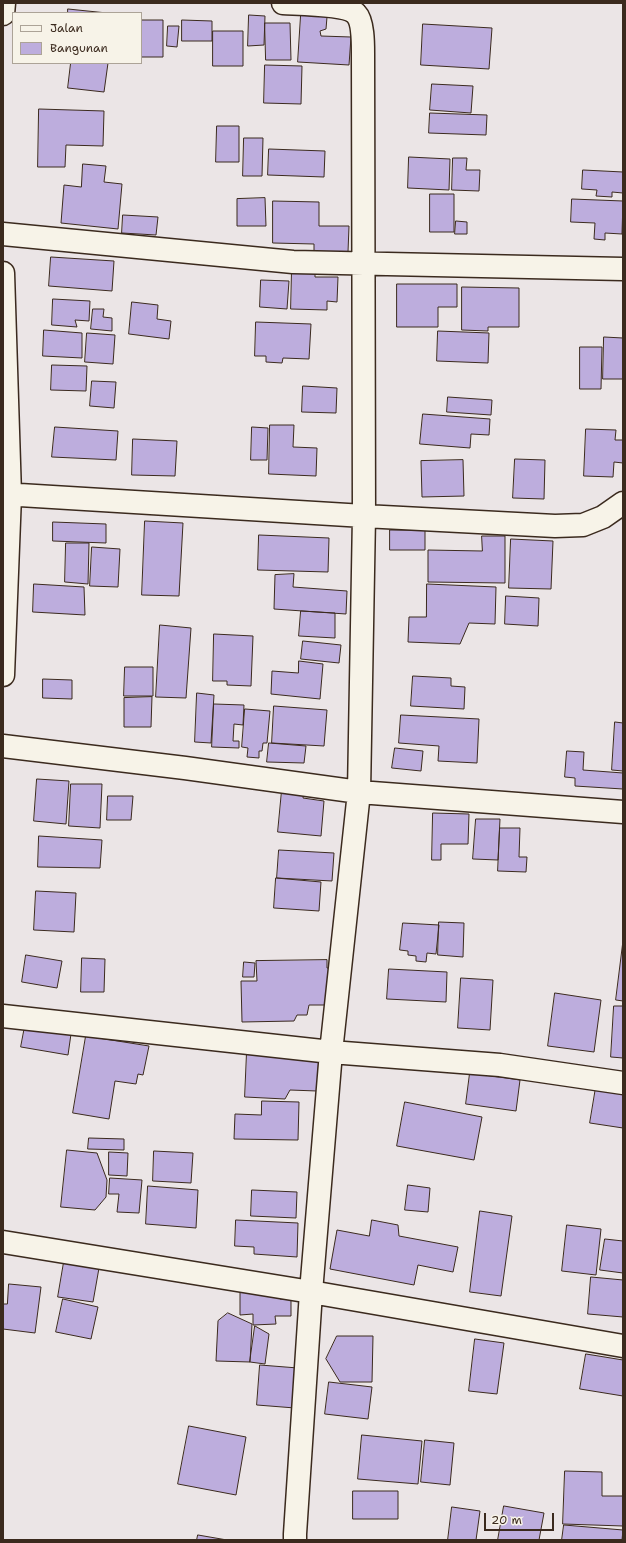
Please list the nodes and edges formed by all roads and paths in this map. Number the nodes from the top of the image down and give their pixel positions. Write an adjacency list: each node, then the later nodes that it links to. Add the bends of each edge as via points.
1 (4, 3): 3 (street)
2 (283, 3): 5 (street, via 346,8 356,14 361,23)
3 (3, 14)
4 (3, 234): 5 (street, via 293,262)
5 (364, 264): 6 (street); 10 (street)
6 (623, 269)
7 (3, 273): 8 (street)
8 (7, 494): 10 (street); 11 (street)
9 (623, 503): 10 (street, via 603,517 583,525 555,526)
10 (364, 516): 13 (street)
11 (3, 675)
12 (3, 746): 13 (street)
13 (359, 792): 14 (street); 16 (street)
14 (623, 812)
15 (3, 1016): 16 (street)
16 (331, 1052): 17 (street, via 500,1064); 19 (street)
17 (623, 1083)
18 (3, 1242): 19 (street)
19 (310, 1292): 20 (street); 21 (street)
20 (623, 1346)
21 (296, 1540)

